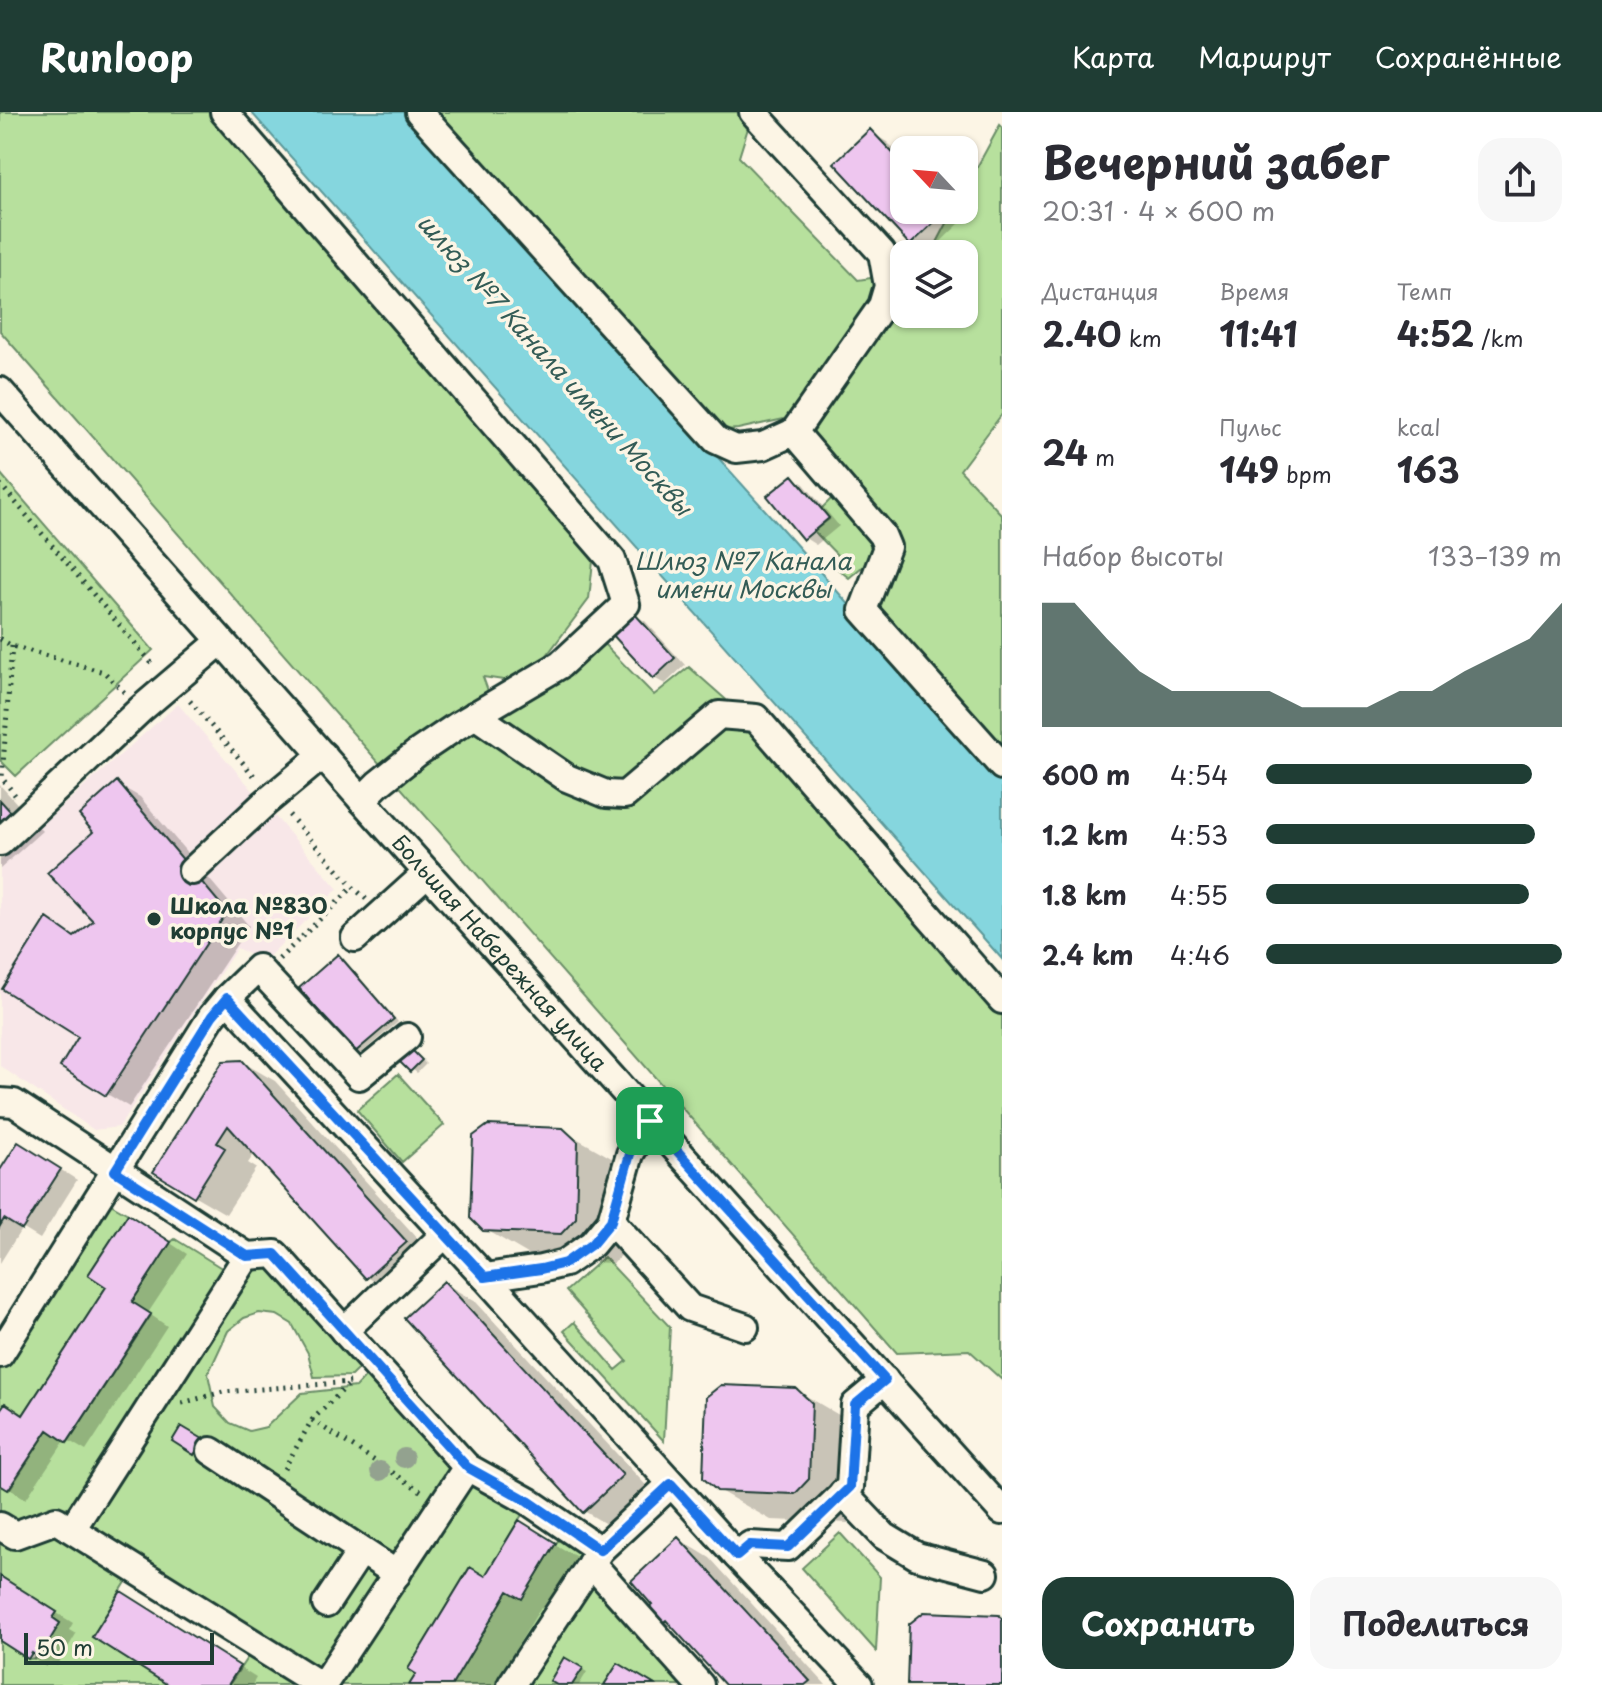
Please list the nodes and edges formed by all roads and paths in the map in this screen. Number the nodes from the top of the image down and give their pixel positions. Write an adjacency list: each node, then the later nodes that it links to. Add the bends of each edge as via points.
1 (224, 112): 12 (street, via 612,560 626,604 560,665)
2 (419, 112): 5 (street, via 716,440 736,449 749,448)
3 (753, 112): 5 (street, via 882,253 888,286 882,306)
4 (0, 391): 8 (street, Большая Набережная улица)
5 (794, 432): 14 (street, via 887,547 863,610)
6 (0, 484): 10 (path)
7 (0, 639): 9 (path)
8 (221, 641): 10 (street); 13 (street, Большая Набережная улица)
9 (12, 646): 11 (path, via 104,672); 16 (path, via 2,778)
10 (170, 684): 11 (street)
11 (141, 709): 16 (street)
12 (475, 715): 15 (street, via 417,753); 24 (street, via 567,778 606,794 625,795 719,715 756,718)
13 (323, 755): 15 (street, Большая Набережная улица); 18 (street)
14 (1002, 766)
15 (362, 800): 19 (street, Большая Набережная улица)
16 (29, 815): 17 (street)
17 (0, 842)
18 (192, 871)
19 (427, 873): 21 (street); 27 (street, Большая Набережная улица)
20 (353, 887): 22 (path)
21 (355, 938)
22 (263, 974): 23 (street, via 258,968); 25 (street, via 359,1076)
23 (227, 998): 28 (street); 30 (street)
24 (1002, 1000)
25 (407, 1037)
26 (0, 1102): 28 (street, via 14,1103)
27 (650, 1121): 29 (street, via 630,1154); 36 (street, Большая Набережная улица)
28 (115, 1171): 31 (street); 35 (street)
29 (611, 1221): 32 (street, via 592,1244 565,1263); 33 (street, via 690,1308)
30 (445, 1234): 32 (street); 34 (street)
31 (247, 1256): 34 (street, via 275,1254); 37 (street)
32 (485, 1277): 41 (street)
33 (745, 1327)
34 (344, 1331): 40 (street)
35 (0, 1354)
36 (885, 1380): 43 (street, via 855,1405 850,1487); 45 (street, Большая Набережная улица)
37 (146, 1412): 38 (path, via 223,1392 351,1382); 47 (street)
38 (312, 1420): 42 (path); 44 (path)
39 (211, 1451): 42 (street)
40 (467, 1467): 44 (street); 49 (street, via 528,1501)
41 (671, 1484): 49 (street); 50 (street)
42 (271, 1491): 48 (street)
43 (843, 1493): 50 (street, via 788,1547 750,1545); 52 (street, via 884,1536 917,1556)
44 (442, 1504): 51 (street)
45 (1002, 1511)
46 (0, 1526): 47 (street, via 15,1535 56,1520)
47 (72, 1529): 54 (street)
48 (361, 1551): 51 (street); 53 (street)
49 (596, 1556): 55 (street); 56 (street)
50 (737, 1556): 57 (street)
51 (397, 1574): 54 (street)
52 (985, 1574)
53 (326, 1604)
54 (322, 1685)
55 (511, 1685)
56 (700, 1685)
57 (859, 1685)

